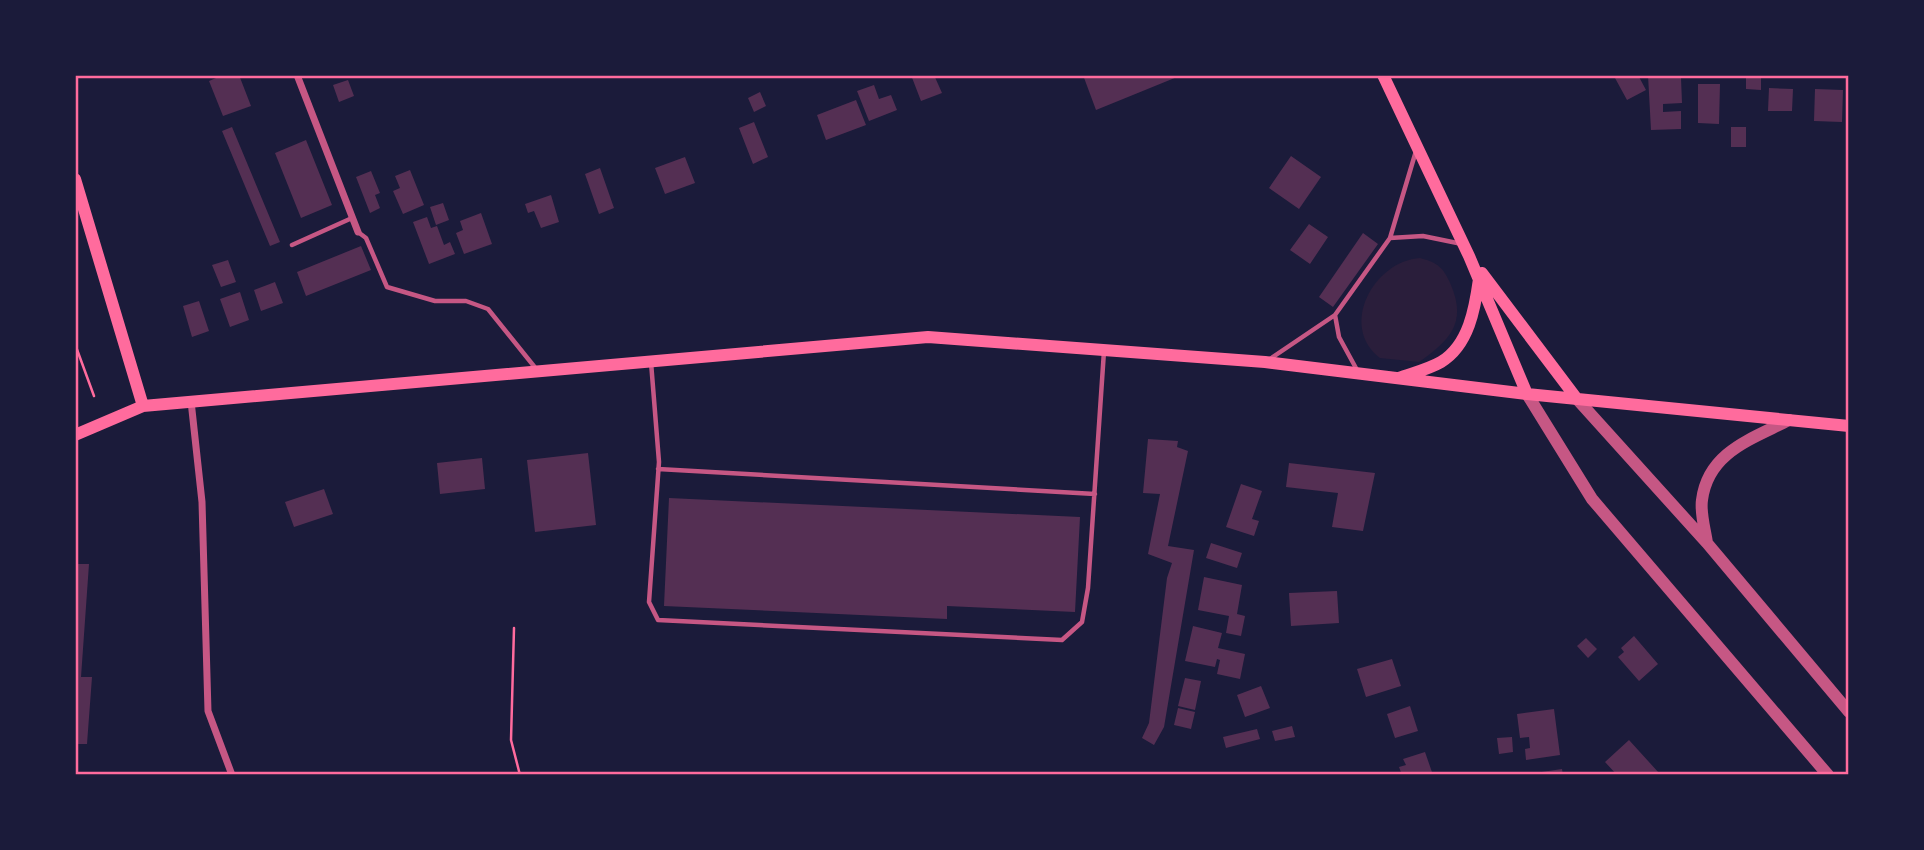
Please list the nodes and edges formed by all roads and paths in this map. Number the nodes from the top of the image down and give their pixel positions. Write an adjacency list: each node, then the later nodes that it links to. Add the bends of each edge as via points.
1 (297, 75): 5 (street)
2 (1383, 75): 3 (main road)
3 (1417, 146): 7 (lane); 9 (main road)
4 (75, 178): 23 (main road)
5 (352, 218): 6 (street); 8 (lane)
6 (358, 232): 16 (lane, via 366,238 387,287 488,309)
7 (1390, 237): 9 (lane, via 1423,236); 11 (lane)
8 (292, 245)
9 (1466, 250): 10 (main road); 21 (main road)
10 (1479, 278): 18 (main road, via 1474,314 1459,345 1442,362); 19 (main road)
11 (1335, 315): 15 (lane); 17 (lane, via 1339,337)
12 (75, 344): 20 (path)
13 (1104, 350): 14 (main road, via 928,337); 15 (main road); 28 (lane)
14 (651, 361): 16 (main road); 27 (lane)
15 (1265, 362): 17 (main road)
16 (537, 371): 22 (main road)
17 (1359, 374): 18 (main road)
18 (1397, 378): 19 (main road)
19 (1527, 394): 21 (main road); 34 (street, via 1592,499)
20 (94, 396)
21 (1577, 399): 24 (main road); 29 (street)
22 (191, 401): 23 (main road); 32 (street, via 202,502 208,711)
23 (143, 406): 26 (main road)
24 (1789, 420): 25 (main road); 29 (street, via 1729,450 1710,470 1702,501)
25 (1849, 426)
26 (75, 435)
27 (658, 469): 28 (lane); 28 (lane, via 649,602 659,620 1062,640 1082,622)
28 (1094, 494)
29 (1707, 543): 31 (street)
30 (514, 628): 33 (path, via 511,740)
31 (1849, 712)
32 (232, 775)
33 (520, 775)
34 (1828, 775)

